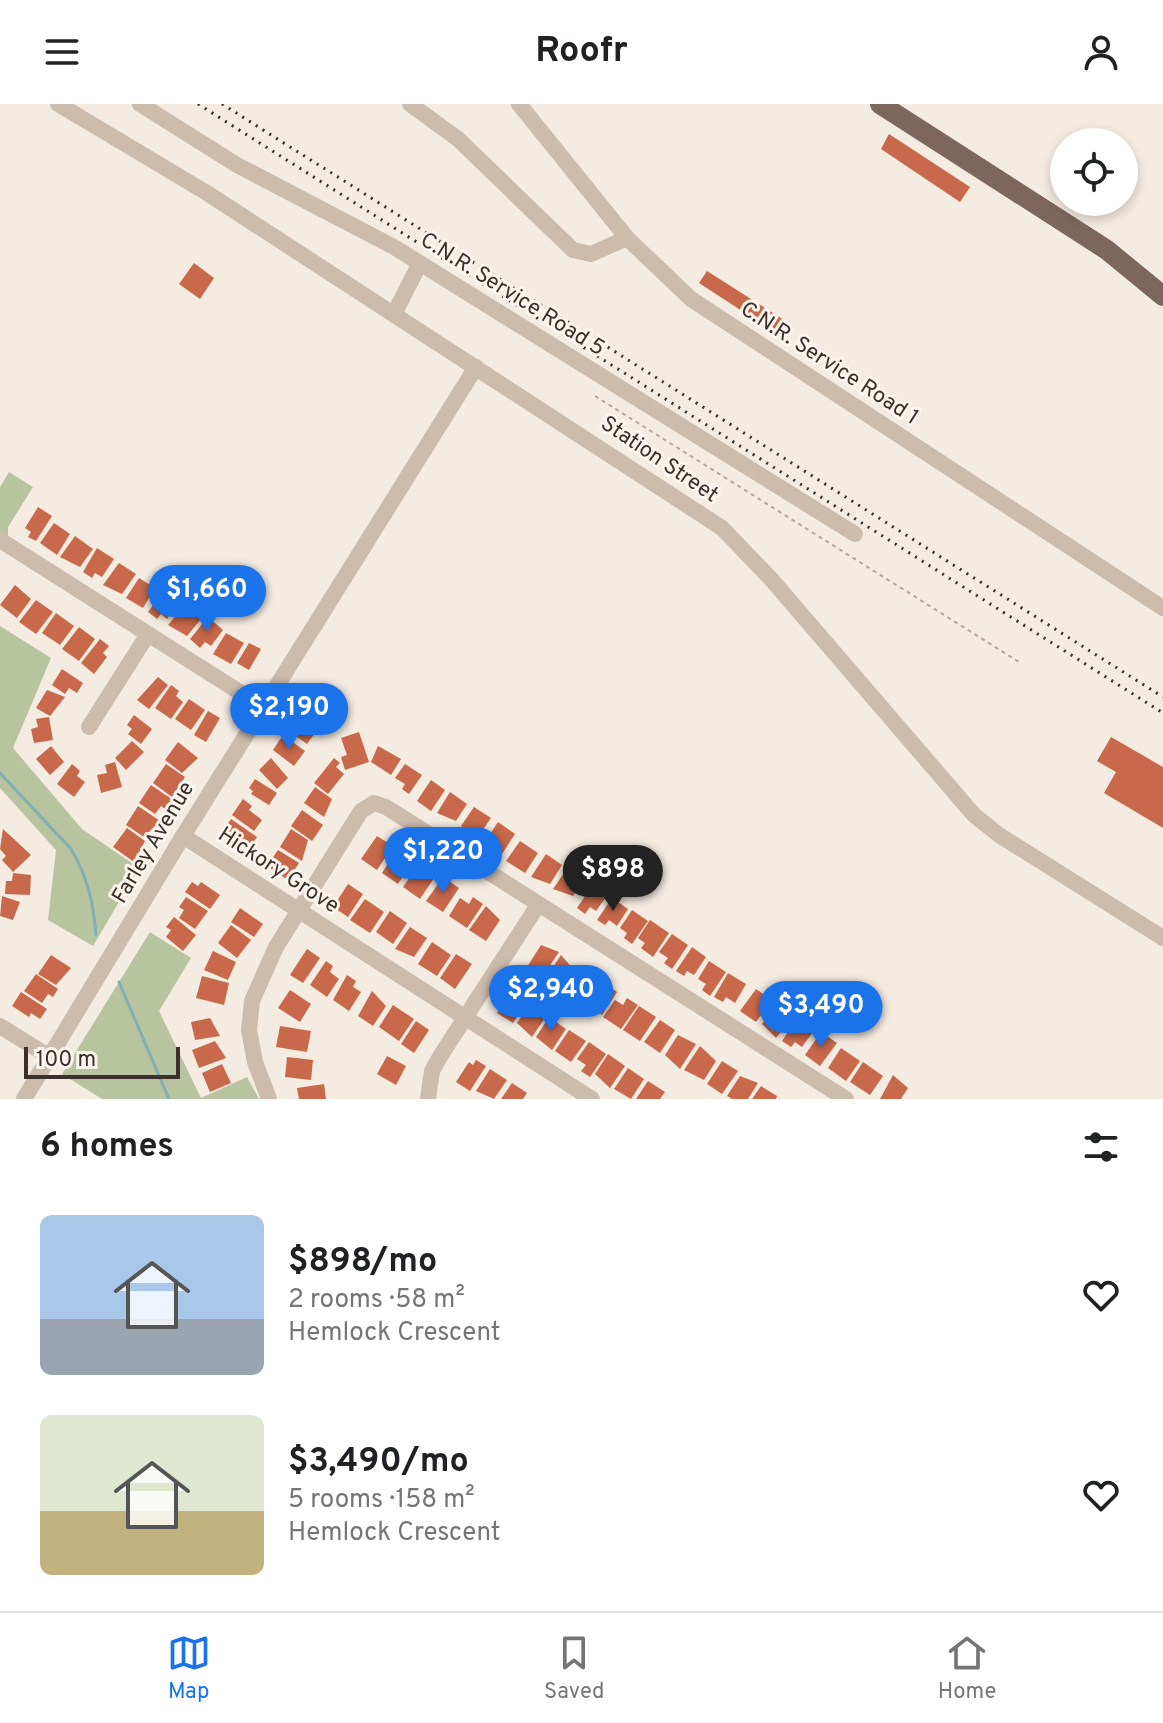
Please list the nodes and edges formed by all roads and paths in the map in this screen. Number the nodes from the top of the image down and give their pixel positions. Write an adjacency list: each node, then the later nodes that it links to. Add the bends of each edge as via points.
1 (58, 104): 9 (street, Station Street)
2 (140, 104): 7 (street, C.N.R. Service Road 5, via 237,165)
3 (410, 104): 6 (street, via 458,139 573,250 591,254)
4 (519, 104): 6 (street, C.N.R. Service Road 1)
5 (880, 104): 8 (main road, via 1107,250)
6 (627, 238): 14 (street, C.N.R. Service Road 1, via 714,315)
7 (419, 265): 9 (street); 12 (street, C.N.R. Service Road 5)
8 (1163, 296)
9 (394, 314): 10 (street, Station Street)
10 (476, 367): 17 (street, Farley Avenue); 22 (street, Station Street, via 722,528 974,815)
11 (595, 396): 16 (path, Station Street)
12 (855, 534)
13 (0, 540): 15 (street)
14 (1163, 608)
15 (148, 634): 17 (street); 18 (street)
16 (1019, 662)
17 (263, 707): 19 (street, Farley Avenue)
18 (89, 727)
19 (183, 836): 21 (street, Hickory Grove); 25 (street, Farley Avenue)
20 (538, 905): 21 (street, via 374,803 361,811); 23 (street); 30 (street)
21 (301, 911): 23 (street, Hickory Grove); 27 (street, via 276,947 252,1001 249,1030)
22 (1163, 938)
23 (467, 1018): 28 (street, via 432,1071); 29 (street, Hickory Grove)
24 (0, 1026): 25 (street)
25 (50, 1057): 26 (street, Farley Avenue)
26 (24, 1099)
27 (269, 1099)
28 (428, 1099)
29 (592, 1099)
30 (846, 1099)

